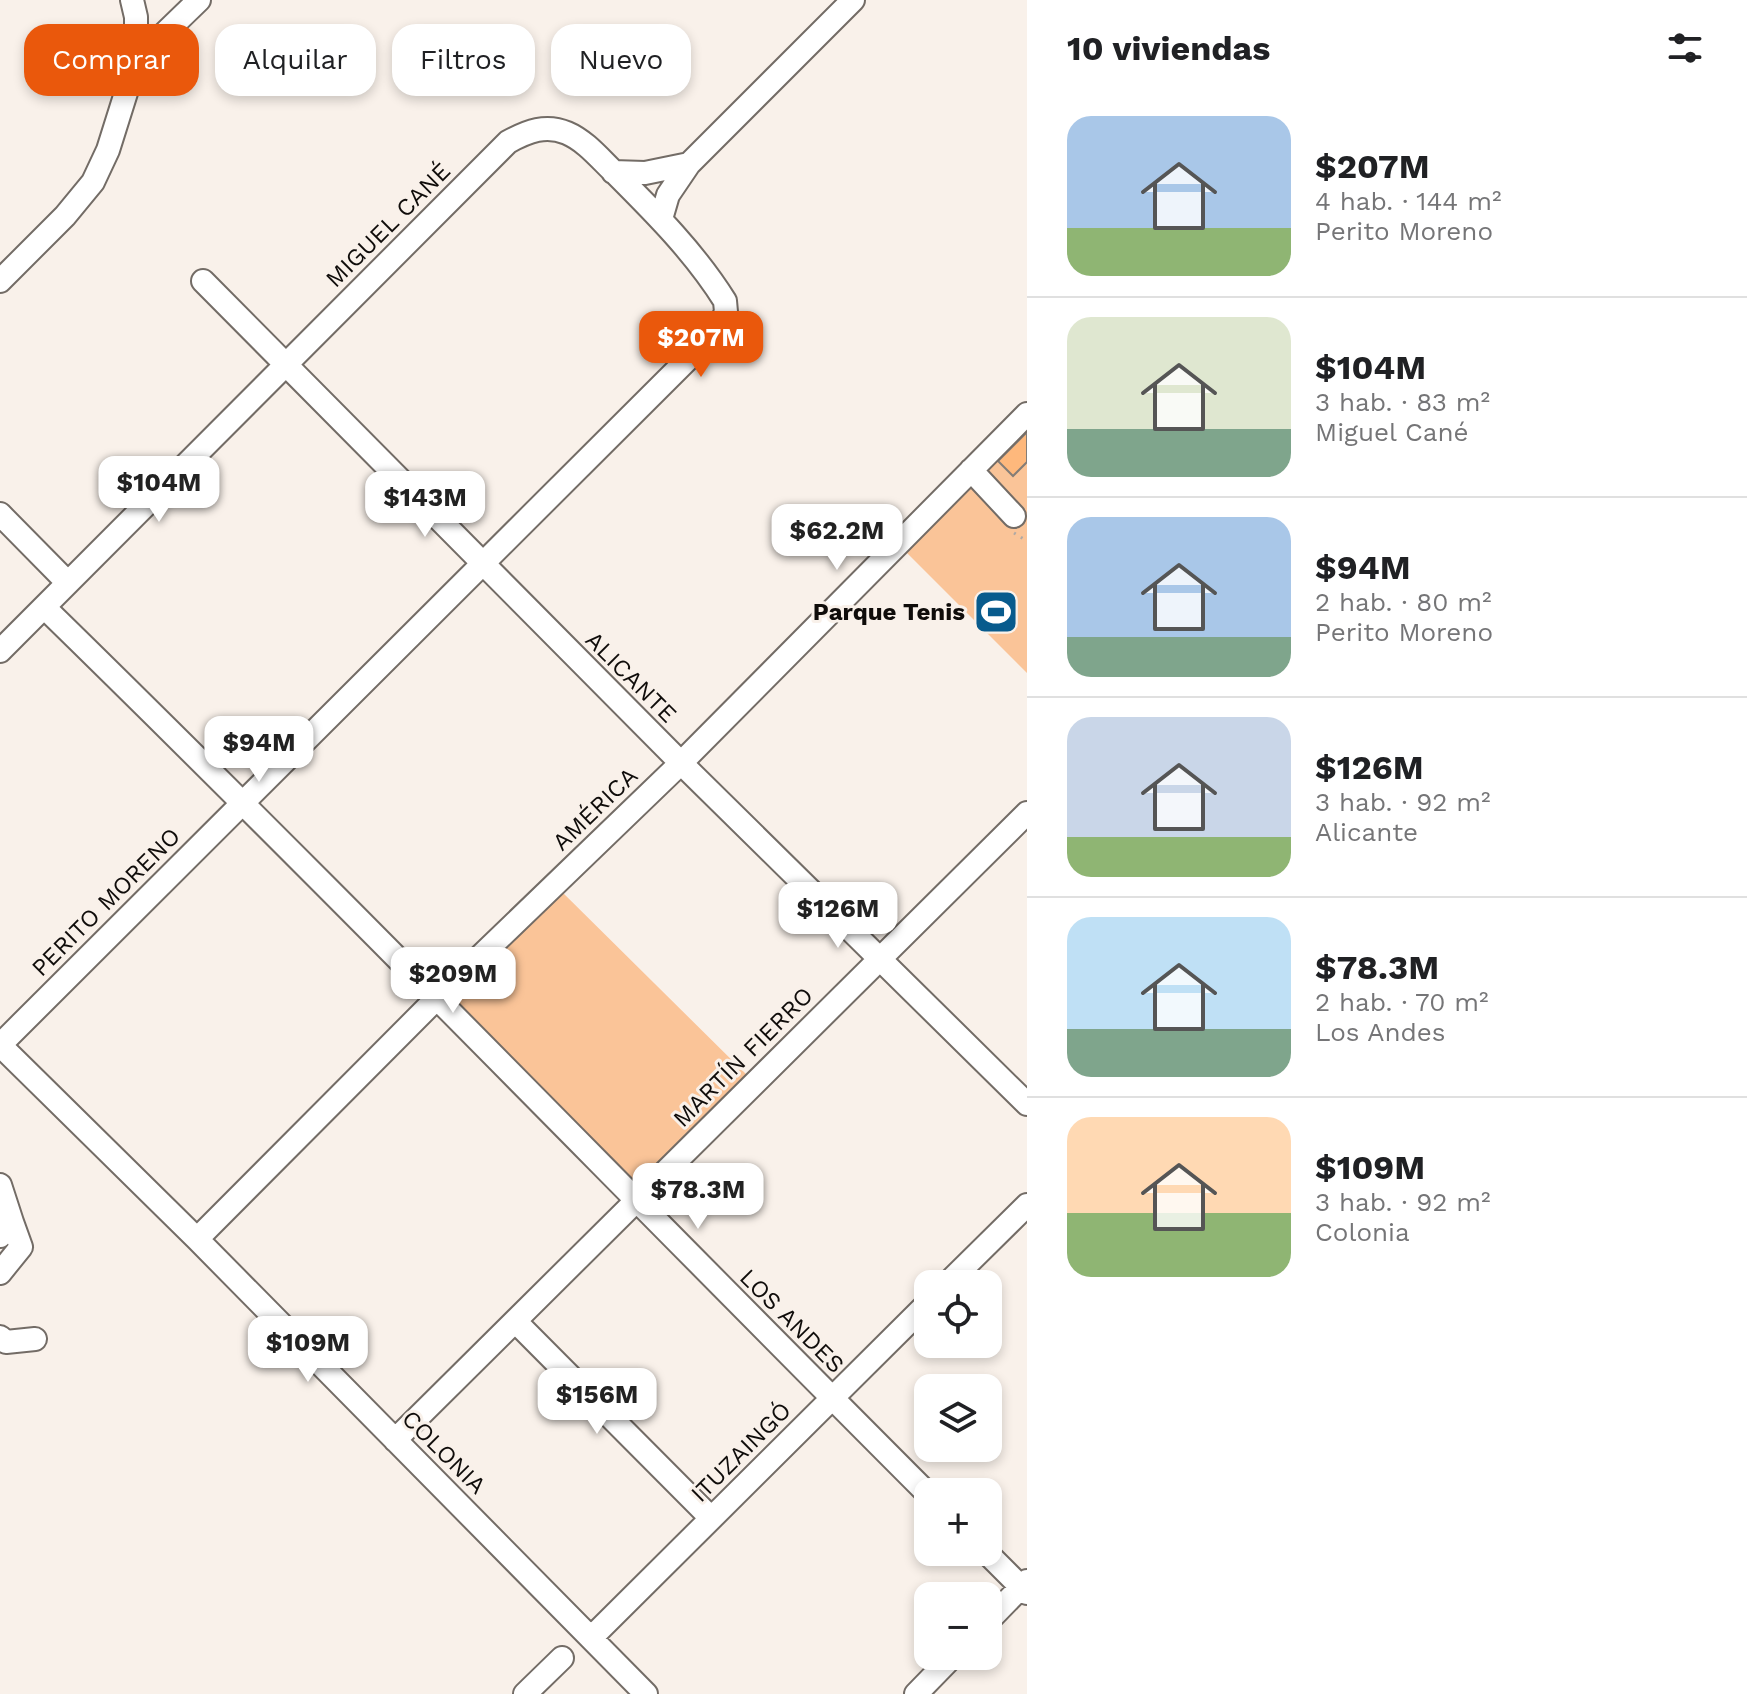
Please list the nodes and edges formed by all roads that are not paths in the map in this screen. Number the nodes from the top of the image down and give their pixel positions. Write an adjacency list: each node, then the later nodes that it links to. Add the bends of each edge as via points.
1 (132, 0): 4 (street)
2 (199, 0): 5 (street)
3 (853, 0): 7 (street)
4 (134, 24)
5 (174, 24)
6 (125, 96): 10 (street, via 93,182)
7 (689, 164): 8 (street, via 645,173); 9 (street, via 668,195)
8 (613, 172): 9 (street, PERITO MORENO); 12 (street, MIGUEL CANÉ, via 568,134 545,128 508,142)
9 (661, 219): 17 (street, PERITO MORENO, via 725,301 723,320)
10 (0, 281)
11 (203, 281): 12 (street, ALICANTE)
12 (286, 365): 17 (street, ALICANTE); 18 (street, MIGUEL CANÉ)
13 (1027, 414): 14 (street, AMÉRICA)
14 (971, 470): 16 (street); 21 (street, AMÉRICA)
15 (0, 514): 18 (street)
16 (1014, 516)
17 (483, 565): 21 (street, ALICANTE); 22 (street, PERITO MORENO)
18 (68, 583): 19 (street, MIGUEL CANÉ)
19 (44, 607): 20 (street, MIGUEL CANÉ); 22 (street, LOS ANDES)
20 (0, 651)
21 (681, 763): 24 (street, ALICANTE); 25 (street, AMÉRICA)
22 (243, 802): 25 (street, LOS ANDES); 26 (street, PERITO MORENO)
23 (1027, 813): 24 (street, MARTÍN FIERRO)
24 (879, 958): 27 (street, ALICANTE); 29 (street, MARTÍN FIERRO)
25 (435, 1000): 29 (street, LOS ANDES); 32 (street, AMÉRICA)
26 (0, 1045): 32 (street, COLONIA)
27 (1027, 1104)
28 (0, 1185): 31 (street)
29 (635, 1201): 36 (street, MARTÍN FIERRO); 39 (street, LOS ANDES)
30 (1027, 1205): 33 (street)
31 (6, 1229): 34 (street, via 21,1247)
32 (197, 1239): 40 (street, COLONIA)
33 (961, 1270)
34 (0, 1273)
35 (914, 1317): 39 (street, ITUZAINGÓ)
36 (515, 1321): 40 (street, MARTÍN FIERRO); 42 (street)
37 (0, 1337): 38 (street, via 6,1342)
38 (35, 1339)
39 (833, 1398): 41 (street, LOS ANDES); 42 (street, ITUZAINGÓ)
40 (395, 1440): 46 (street, COLONIA)
41 (914, 1480)
42 (711, 1518): 46 (street, ITUZAINGÓ)
43 (1002, 1566): 44 (street)
44 (1025, 1587): 45 (street)
45 (1002, 1608)
46 (591, 1638): 50 (street, COLONIA)
47 (562, 1658): 49 (street)
48 (939, 1670): 51 (street)
49 (525, 1694)
50 (646, 1694)
51 (916, 1694)

